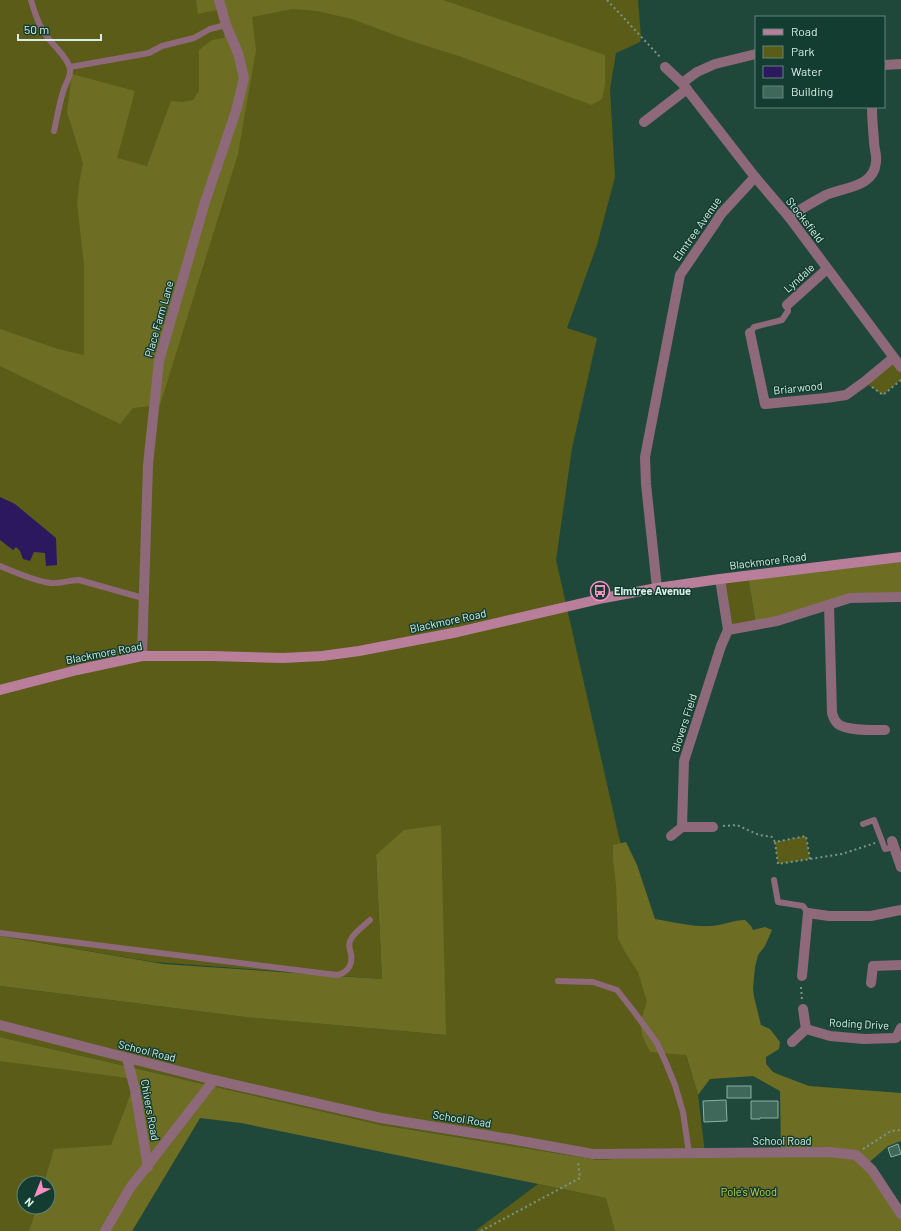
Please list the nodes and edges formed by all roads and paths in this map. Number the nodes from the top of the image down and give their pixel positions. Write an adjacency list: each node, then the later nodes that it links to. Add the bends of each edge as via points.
1 (31, 0): 8 (lane, via 43,31)
2 (219, 0): 4 (street, Place Farm Lane)
3 (607, 0): 9 (path, via 667,64)
4 (226, 25): 8 (lane, via 210,29 194,38 162,46 149,53); 28 (street, Place Farm Lane, via 238,53 244,78 159,361 148,465)
5 (755, 54): 10 (street, via 715,64 697,72)
6 (901, 64): 7 (street)
7 (885, 65)
8 (70, 67): 13 (lane)
9 (665, 67): 10 (street, Stocksfield)
10 (684, 86): 12 (street); 14 (street, Stocksfield)
11 (872, 108): 15 (street, via 876,162 869,178 857,186 828,194)
12 (644, 122)
13 (54, 131)
14 (755, 177): 15 (street, Stocksfield); 26 (street, Elmtree Avenue, via 720,214 680,275 645,457)
15 (789, 218): 16 (street, Stocksfield)
16 (827, 269): 17 (street, Lyndale); 19 (street, Stocksfield)
17 (787, 305): 18 (lane, via 788,311 782,320 754,327)
18 (750, 333): 22 (street, Briarwood, via 765,404 846,395)
19 (893, 358): 20 (street, Stocksfield); 22 (street, Briarwood)
20 (901, 367)
21 (901, 380): 22 (path, via 883,395)
22 (864, 382)
23 (901, 557): 25 (street, Blackmore Road)
24 (0, 566): 28 (lane, via 50,583 79,580)
25 (720, 579): 26 (street, Blackmore Road); 30 (street)
26 (657, 588): 31 (street, Blackmore Road, via 458,632 322,656)
27 (901, 597): 29 (street, via 850,598)
28 (143, 598): 31 (street, Place Farm Lane)
29 (829, 605): 30 (street, via 777,621); 33 (street, via 832,713 835,720 840,725 855,729)
30 (728, 630): 36 (street, Glovers Field, via 684,761)
31 (142, 656): 32 (street, Blackmore Road)
32 (0, 690)
33 (885, 730)
34 (863, 824): 39 (lane, via 874,820)
35 (713, 826): 36 (street); 38 (path, via 737,824 759,834 772,836)
36 (682, 827): 37 (street)
37 (671, 836)
38 (775, 842): 40 (path, via 778,864); 40 (path, via 806,836)
39 (889, 843): 40 (path); 41 (street)
40 (810, 859)
41 (901, 867)
42 (774, 880): 44 (lane, via 778,902 803,906)
43 (901, 910): 44 (street, via 871,916)
44 (808, 913): 48 (street)
45 (370, 920): 46 (lane, via 350,940 352,960 348,969 337,975)
46 (0, 933)
47 (901, 965): 50 (street, via 873,966)
48 (802, 976): 51 (path)
49 (558, 981): 60 (lane, via 593,982 617,990 632,1009 657,1043 675,1085)
50 (871, 983)
51 (803, 1009): 54 (street)
52 (0, 1025): 56 (street, School Road)
53 (901, 1028): 54 (street, Roding Drive, via 896,1038 864,1039 830,1036)
54 (806, 1029): 55 (street)
55 (792, 1042)
56 (127, 1058): 57 (street, School Road); 62 (street, Chivers Road)
57 (214, 1080): 59 (street, School Road, via 381,1118); 62 (street, Chivers Road)
58 (901, 1130): 61 (path, via 891,1131)
59 (576, 1151): 60 (street, School Road, via 593,1154); 65 (path, via 580,1178)
60 (689, 1153): 61 (street, School Road, via 830,1152)
61 (856, 1155): 63 (street, via 872,1170)
62 (148, 1167): 64 (street, Chivers Road, via 130,1188)
63 (901, 1214)
64 (105, 1231)
65 (481, 1231)

